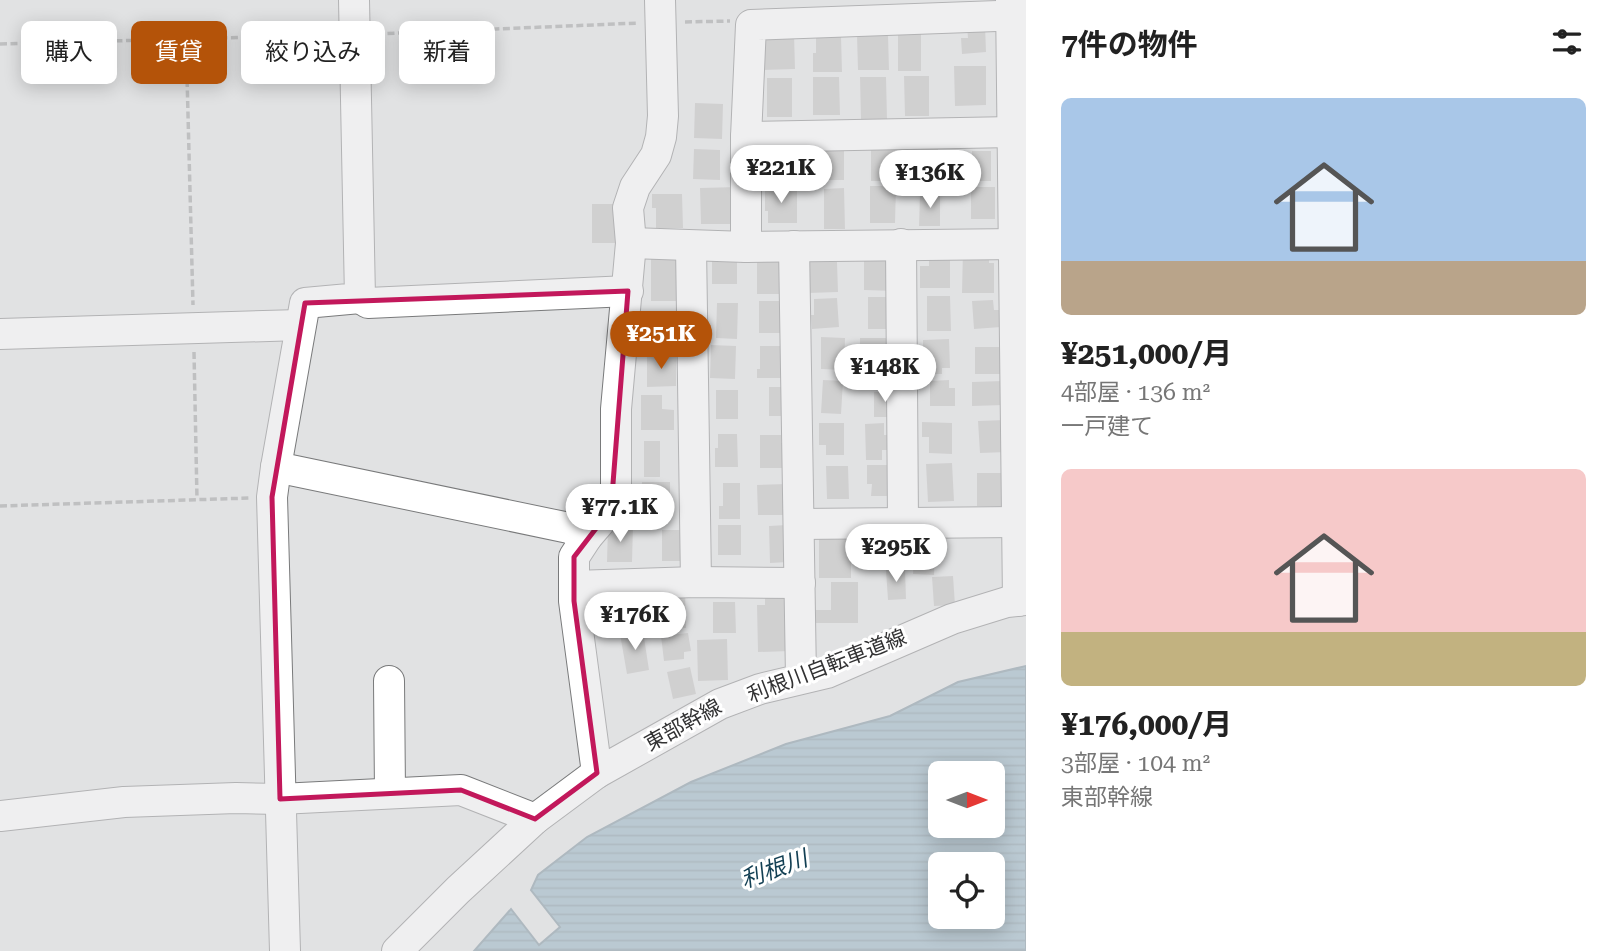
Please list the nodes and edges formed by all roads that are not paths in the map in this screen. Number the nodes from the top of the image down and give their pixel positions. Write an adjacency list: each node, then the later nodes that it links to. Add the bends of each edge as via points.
1 (354, 0): 13 (street)
2 (660, 0): 6 (street, via 661,137 656,155 630,198)
3 (1016, 10): 4 (street); 5 (street, via 751,25)
4 (1013, 132): 5 (street); 8 (street)
5 (746, 137): 11 (street)
6 (631, 243): 9 (street); 12 (street)
7 (901, 244): 8 (street); 10 (street); 20 (street)
8 (1020, 244): 16 (street)
9 (691, 246): 11 (street); 23 (street)
10 (794, 246): 11 (street); 21 (street)
11 (746, 247)
12 (628, 291): 13 (street, via 368,303); 22 (street, via 616,409 616,494 611,509)
13 (360, 298): 14 (street, via 305,303)
14 (300, 325): 15 (street); 17 (street)
15 (0, 334)
16 (1021, 359): 18 (street)
17 (276, 467): 22 (street, via 569,528); 31 (street, via 272,497)
18 (1021, 467): 19 (street)
19 (1017, 522): 20 (street); 26 (street)
20 (903, 523): 21 (street)
21 (799, 524): 24 (street)
22 (587, 537): 25 (street, via 574,556)
23 (695, 582): 24 (street); 25 (street)
24 (800, 583): 27 (street)
25 (574, 586): 29 (street)
26 (1022, 601): 27 (street, 東部幹線, via 952,619 827,673)
27 (801, 678): 29 (street, 東部幹線, via 720,704)
28 (389, 681): 30 (street)
29 (597, 773): 33 (street, 東部幹線)
30 (390, 793): 31 (street); 33 (street, via 461,790)
31 (280, 799): 32 (street, via 124,802); 34 (street)
32 (0, 816)
33 (535, 819): 35 (street, 東部幹線)
34 (285, 951)
35 (397, 951)

